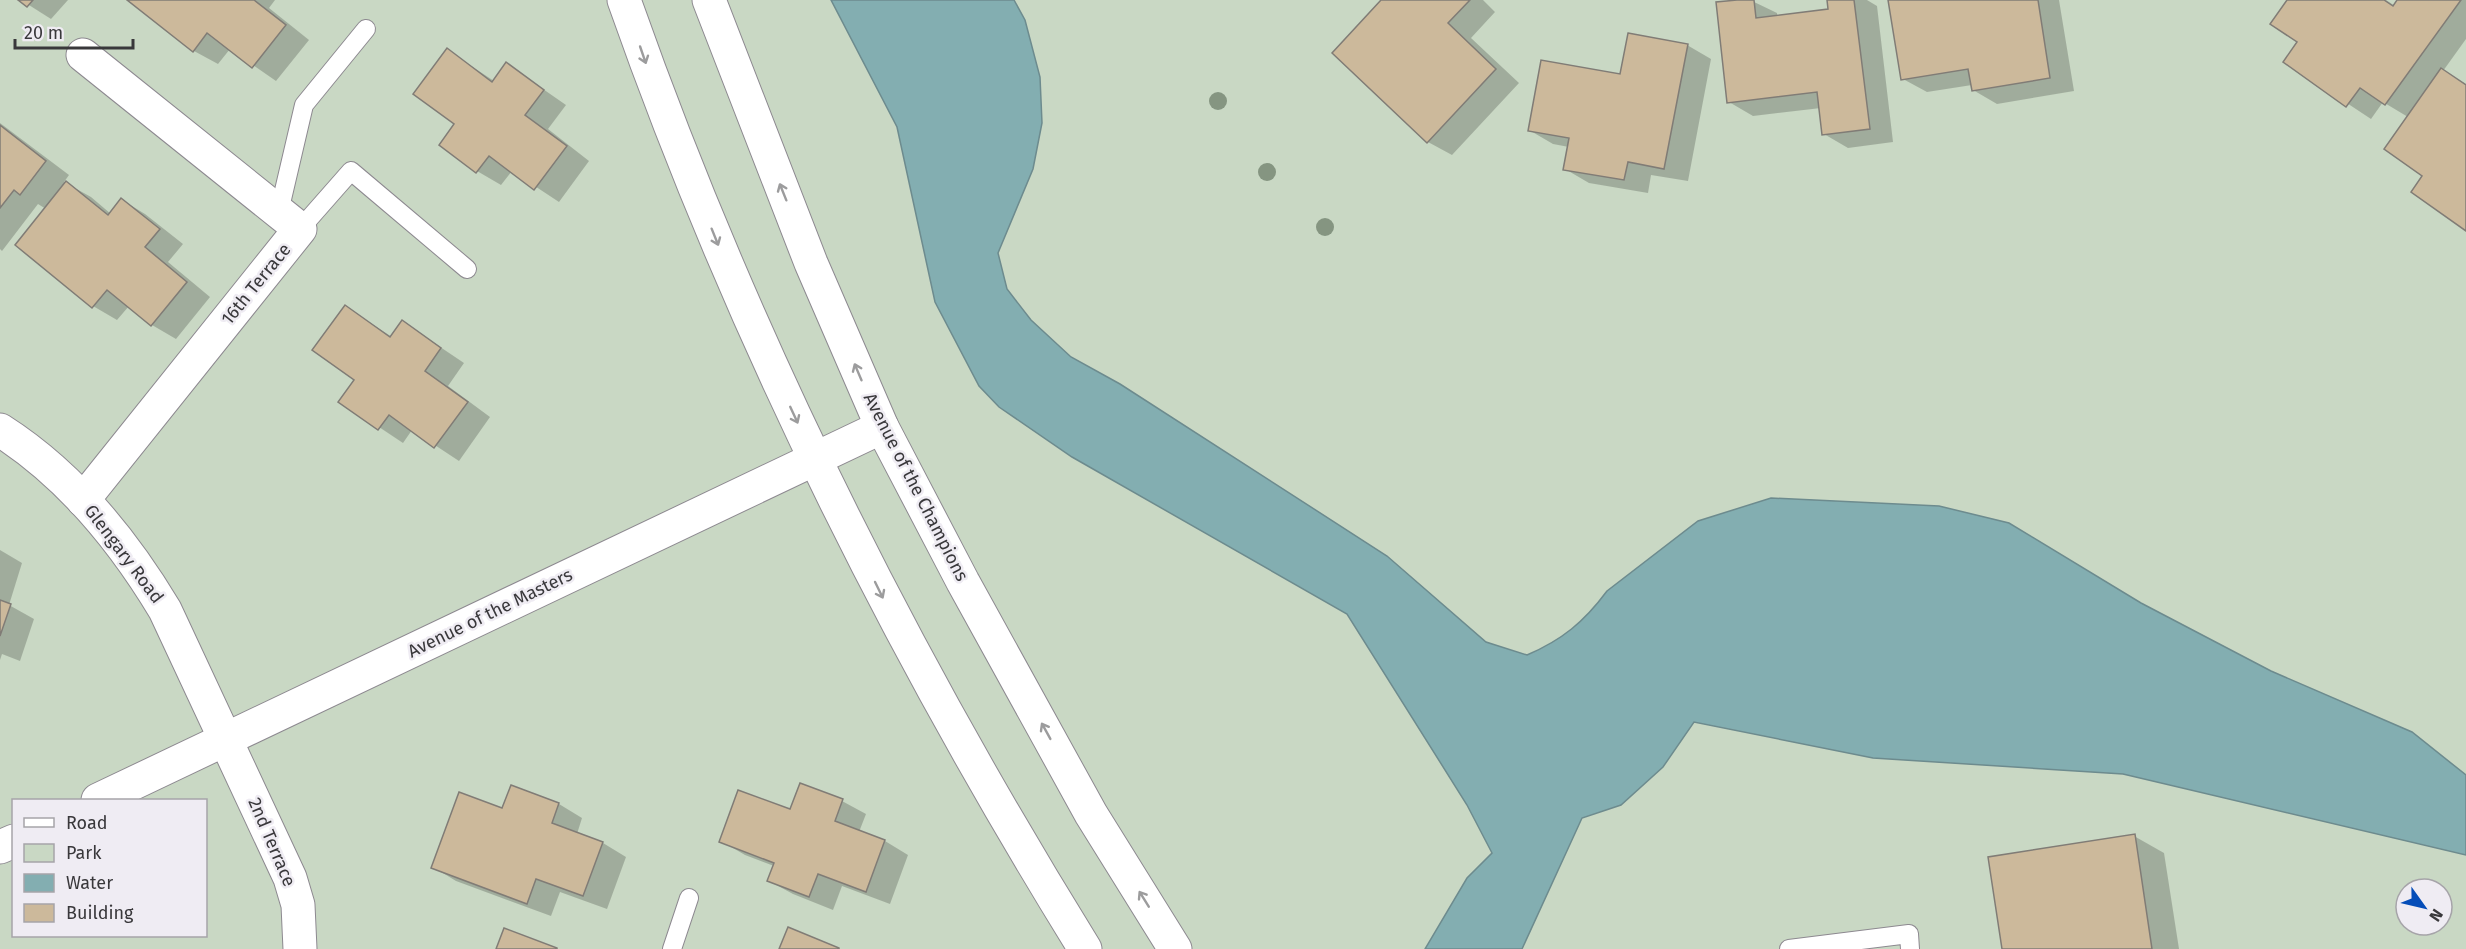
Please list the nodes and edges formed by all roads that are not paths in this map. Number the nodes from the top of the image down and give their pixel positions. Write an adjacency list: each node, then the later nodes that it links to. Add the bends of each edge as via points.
1 (624, 0): 9 (street, one-way to 9, via 733,283)
2 (709, 0): 7 (street, Avenue of the Champions, one-way to 2, via 807,252)
3 (366, 29): 5 (lane, via 304,105)
4 (83, 55): 5 (street, 16th Terrace)
5 (289, 221): 6 (lane, via 351,171); 10 (street, 16th Terrace)
6 (466, 269)
7 (882, 427): 9 (street, Avenue of the Masters); 17 (street, Avenue of the Champions, one-way to 7, via 1091,814)
8 (0, 430): 10 (street, Glengary Road, via 42,461)
9 (815, 458): 11 (street, Avenue of the Masters); 16 (street, one-way to 16, via 896,622 1013,833)
10 (83, 500): 11 (street, Glengary Road, via 147,579)
11 (227, 739): 12 (street, Avenue of the Masters); 14 (street, 2nd Terrace, via 290,878 297,905)
12 (102, 799)
13 (689, 898): 15 (lane)
14 (300, 949)
15 (672, 949)
16 (1085, 949)
17 (1175, 949)
18 (1789, 949): 19 (lane, via 1909,934)
19 (1910, 949)

